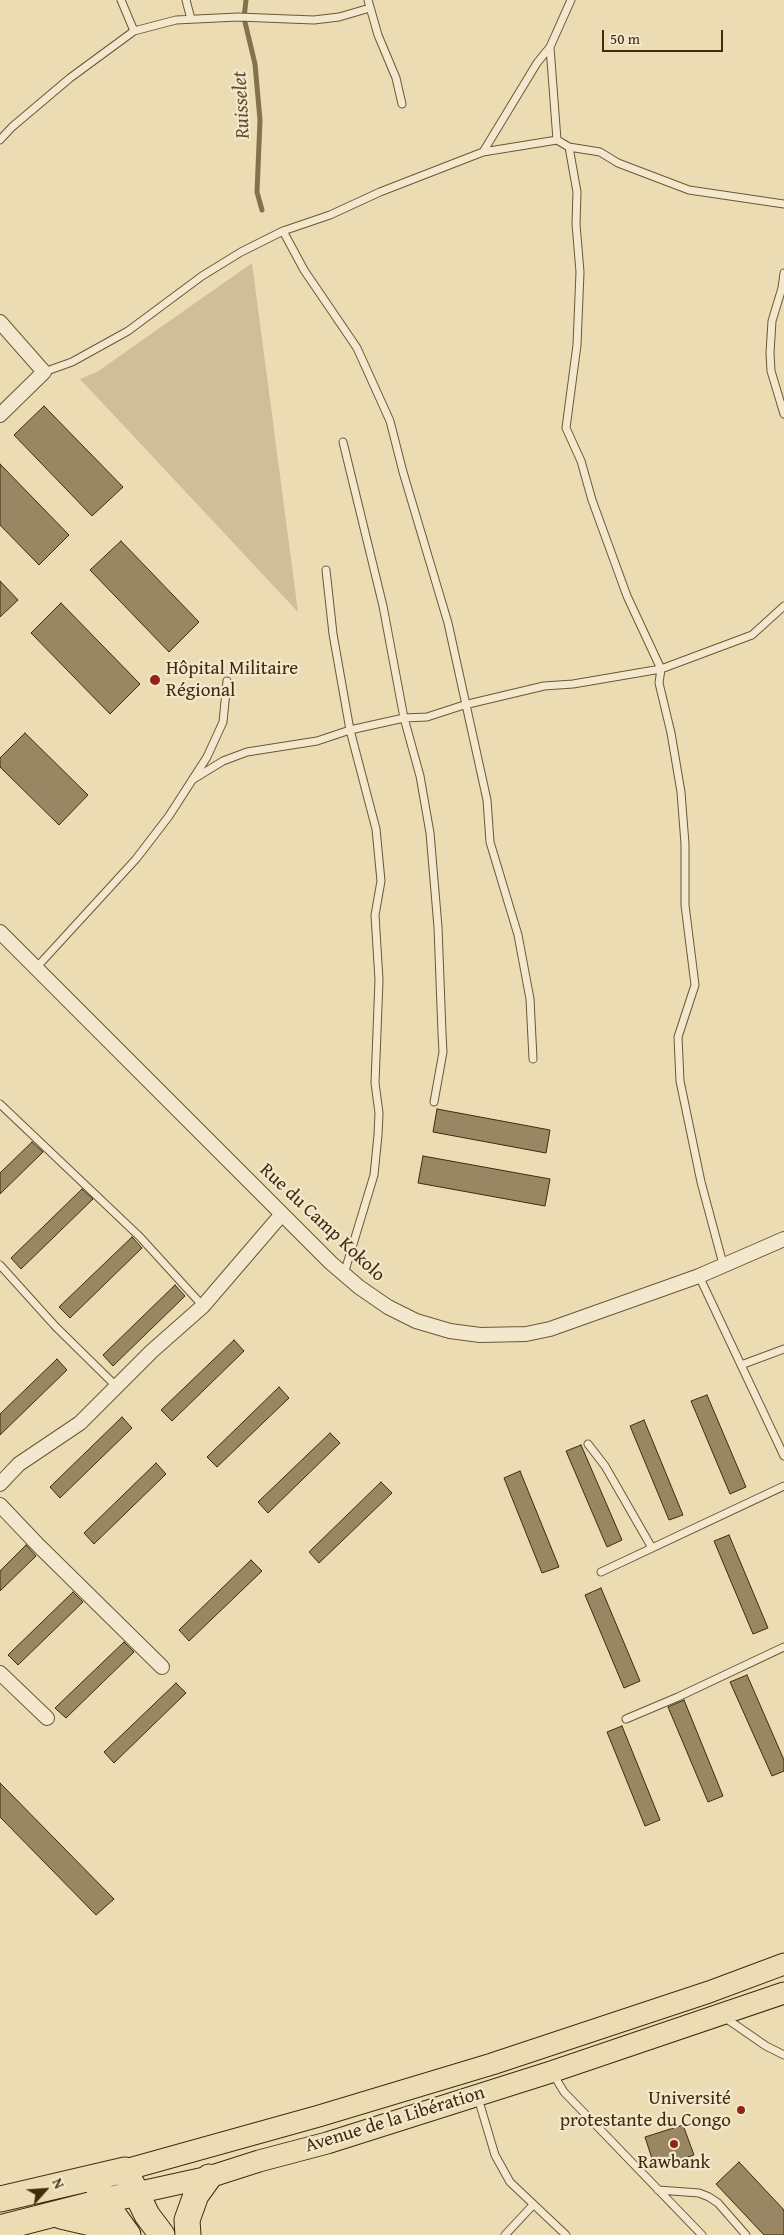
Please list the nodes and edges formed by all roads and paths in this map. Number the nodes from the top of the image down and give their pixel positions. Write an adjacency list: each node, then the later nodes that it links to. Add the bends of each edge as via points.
1 (121, 0): 7 (lane)
2 (186, 0): 6 (lane)
3 (368, 0): 5 (lane)
4 (571, 0): 8 (lane)
5 (370, 8): 6 (lane, via 314,20); 9 (lane, via 396,78)
6 (191, 19): 7 (lane, via 155,24)
7 (134, 31): 10 (lane, via 70,78)
8 (550, 47): 11 (lane); 13 (lane)
9 (402, 104)
10 (0, 140)
11 (557, 140): 12 (lane); 13 (lane)
12 (569, 147): 14 (lane, via 600,152 618,163 689,190); 24 (lane, via 577,192 580,288 577,345 566,428 581,461 627,596)
13 (483, 152): 15 (lane)
14 (784, 204)
15 (283, 231): 18 (lane, via 202,276 128,331 72,362); 26 (lane, via 309,278 357,348 390,420 448,623)
16 (784, 273): 19 (lane, via 772,322 770,353 771,371)
17 (0, 322): 18 (street)
18 (44, 372): 20 (street)
19 (784, 414)
20 (0, 415)
21 (343, 442): 27 (lane, via 383,606)
22 (326, 570): 28 (lane, via 333,634)
23 (784, 606): 24 (lane, via 752,635)
24 (661, 669): 26 (lane, via 544,686); 37 (lane, via 659,682 681,792 685,905 695,985 678,1037 679,1072 701,1182)
25 (227, 681): 29 (lane, via 223,722 207,758)
26 (464, 705): 27 (lane, via 426,717); 32 (lane, via 487,800 490,842 518,935 530,999)
27 (404, 718): 28 (lane); 33 (lane, via 420,776 430,832 438,927 442,1052)
28 (350, 730): 29 (lane, via 317,741 247,752 223,760); 39 (lane, via 376,829 381,881 374,915 379,980 375,1083 379,1113 374,1175)
29 (192, 780): 31 (lane, via 136,859)
30 (0, 932): 31 (street, Rue du Camp Kokolo)
31 (36, 968): 35 (street, Rue du Camp Kokolo)
32 (533, 1059)
33 (434, 1102)
34 (0, 1104): 41 (lane, via 140,1237)
35 (282, 1214): 39 (street, Rue du Camp Kokolo); 41 (street)
36 (784, 1239): 37 (street, Rue du Camp Kokolo)
37 (723, 1264): 40 (street, Rue du Camp Kokolo)
38 (0, 1265): 44 (lane)
39 (344, 1274): 40 (street, Rue du Camp Kokolo, via 388,1308 416,1321 450,1331 494,1336 550,1329)
40 (699, 1276): 43 (lane)
41 (203, 1306): 44 (street)
42 (784, 1348): 43 (lane)
43 (741, 1365): 46 (lane)
44 (116, 1386): 47 (street, via 80,1423 19,1464)
45 (588, 1444): 50 (lane, via 606,1466)
46 (784, 1456)
47 (0, 1484)
48 (784, 1486): 50 (lane)
49 (0, 1505): 53 (street)
50 (652, 1548): 51 (lane)
51 (602, 1572)
52 (784, 1647): 56 (lane)
53 (162, 1667)
54 (0, 1673): 55 (street)
55 (47, 1718)
56 (626, 1719)
57 (784, 1964): 63 (main road, Avenue de la Libération, via 492,2064)
58 (784, 1992): 59 (main road, Avenue de la Libération)
59 (722, 2015): 60 (lane); 61 (main road, Avenue de la Libération)
60 (784, 2055)
61 (551, 2072): 62 (main road, Avenue de la Libération); 66 (lane, via 564,2092)
62 (477, 2095): 65 (main road, Avenue de la Libération); 70 (lane, via 495,2155 510,2182)
63 (125, 2170): 64 (highway, Avenue de la Libération); 67 (highway)
64 (94, 2177): 68 (highway, Avenue de la Libération); 69 (highway)
65 (209, 2177): 67 (main road, Avenue de la Libération); 76 (highway, via 196,2195 187,2220)
66 (658, 2190): 79 (lane); 80 (lane, via 699,2193 709,2197)
67 (136, 2194): 69 (highway, Avenue de la Libération); 75 (highway)
68 (0, 2200)
69 (105, 2203): 71 (highway, Avenue de la Libération); 74 (highway)
70 (533, 2205): 77 (lane); 78 (lane)
71 (56, 2215): 72 (highway, Avenue de la Libération); 73 (highway, via 95,2224)
72 (0, 2228)
73 (114, 2235)
74 (128, 2235)
75 (162, 2235)
76 (188, 2235)
77 (505, 2235)
78 (566, 2235)
79 (702, 2235)
80 (746, 2235)

